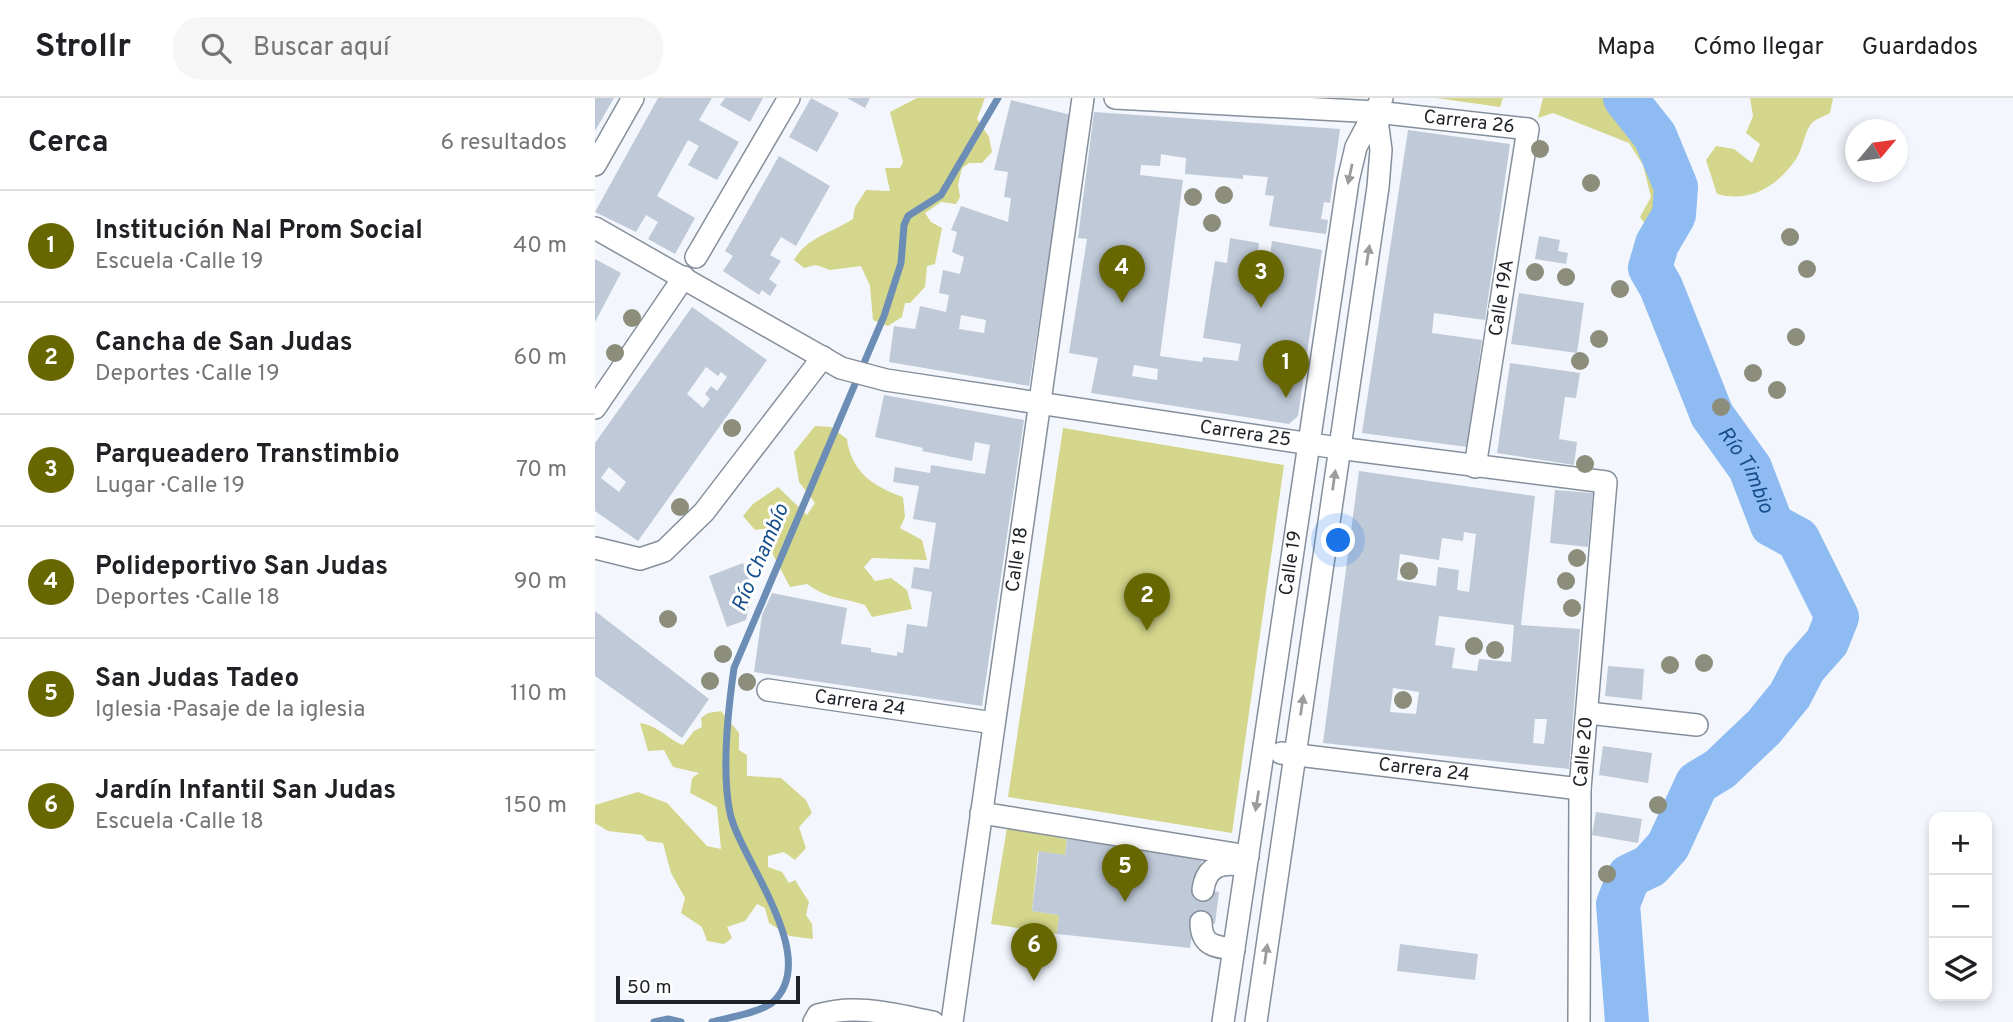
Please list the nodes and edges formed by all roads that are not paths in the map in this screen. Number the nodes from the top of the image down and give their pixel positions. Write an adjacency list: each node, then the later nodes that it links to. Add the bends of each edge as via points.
1 (633, 98): 8 (street)
2 (789, 98): 10 (street)
3 (1083, 98): 13 (street, Calle 18)
4 (1115, 98): 5 (street, Carrera 26)
5 (1220, 101): 6 (street, Carrera 26)
6 (1379, 105): 7 (street, Carrera 26); 15 (street, Calle 19, one-way to 15, via 1356,147 1348,181); 16 (street, Calle 19, one-way to 6, via 1378,187)
7 (1528, 128): 17 (street, Calle 19A)
8 (595, 165)
9 (595, 228): 11 (street)
10 (696, 257)
11 (684, 278): 12 (street); 14 (street)
12 (832, 363): 13 (street, Carrera 25, via 886,380); 19 (street, via 704,512 664,551 640,559)
13 (1040, 403): 15 (street, Carrera 25); 22 (street, Calle 18)
14 (595, 408)
15 (1308, 443): 16 (street, Carrera 25); 24 (street, Calle 19)
16 (1338, 448): 17 (street, Carrera 25); 25 (street, Calle 19, one-way to 16)
17 (1475, 467): 18 (street, Carrera 25)
18 (1606, 482): 21 (street, Calle 20)
19 (595, 548)
20 (768, 690): 22 (street, Carrera 24)
21 (1588, 713): 23 (street); 26 (street, Calle 20)
22 (993, 723): 27 (street, Calle 18)
23 (1697, 725)
24 (1265, 751): 25 (street, Carrera 24); 28 (street, Calle 19, one-way to 28)
25 (1295, 755): 26 (street, Carrera 24); 36 (street, Calle 19, one-way to 25)
26 (1580, 789): 37 (street, Calle 20)
27 (981, 813): 28 (street); 34 (street, Calle 18)
28 (1247, 861): 29 (street, via 1216,866 1207,874); 31 (street, Calle 19)
29 (1203, 890)
30 (1201, 922): 31 (street, via 1210,945)
31 (1234, 949): 35 (street, Calle 19)
32 (814, 1022): 33 (street, via 818,1015 837,1009)
33 (933, 1022)
34 (952, 1022)
35 (1223, 1022)
36 (1256, 1022)
37 (1579, 1022)

